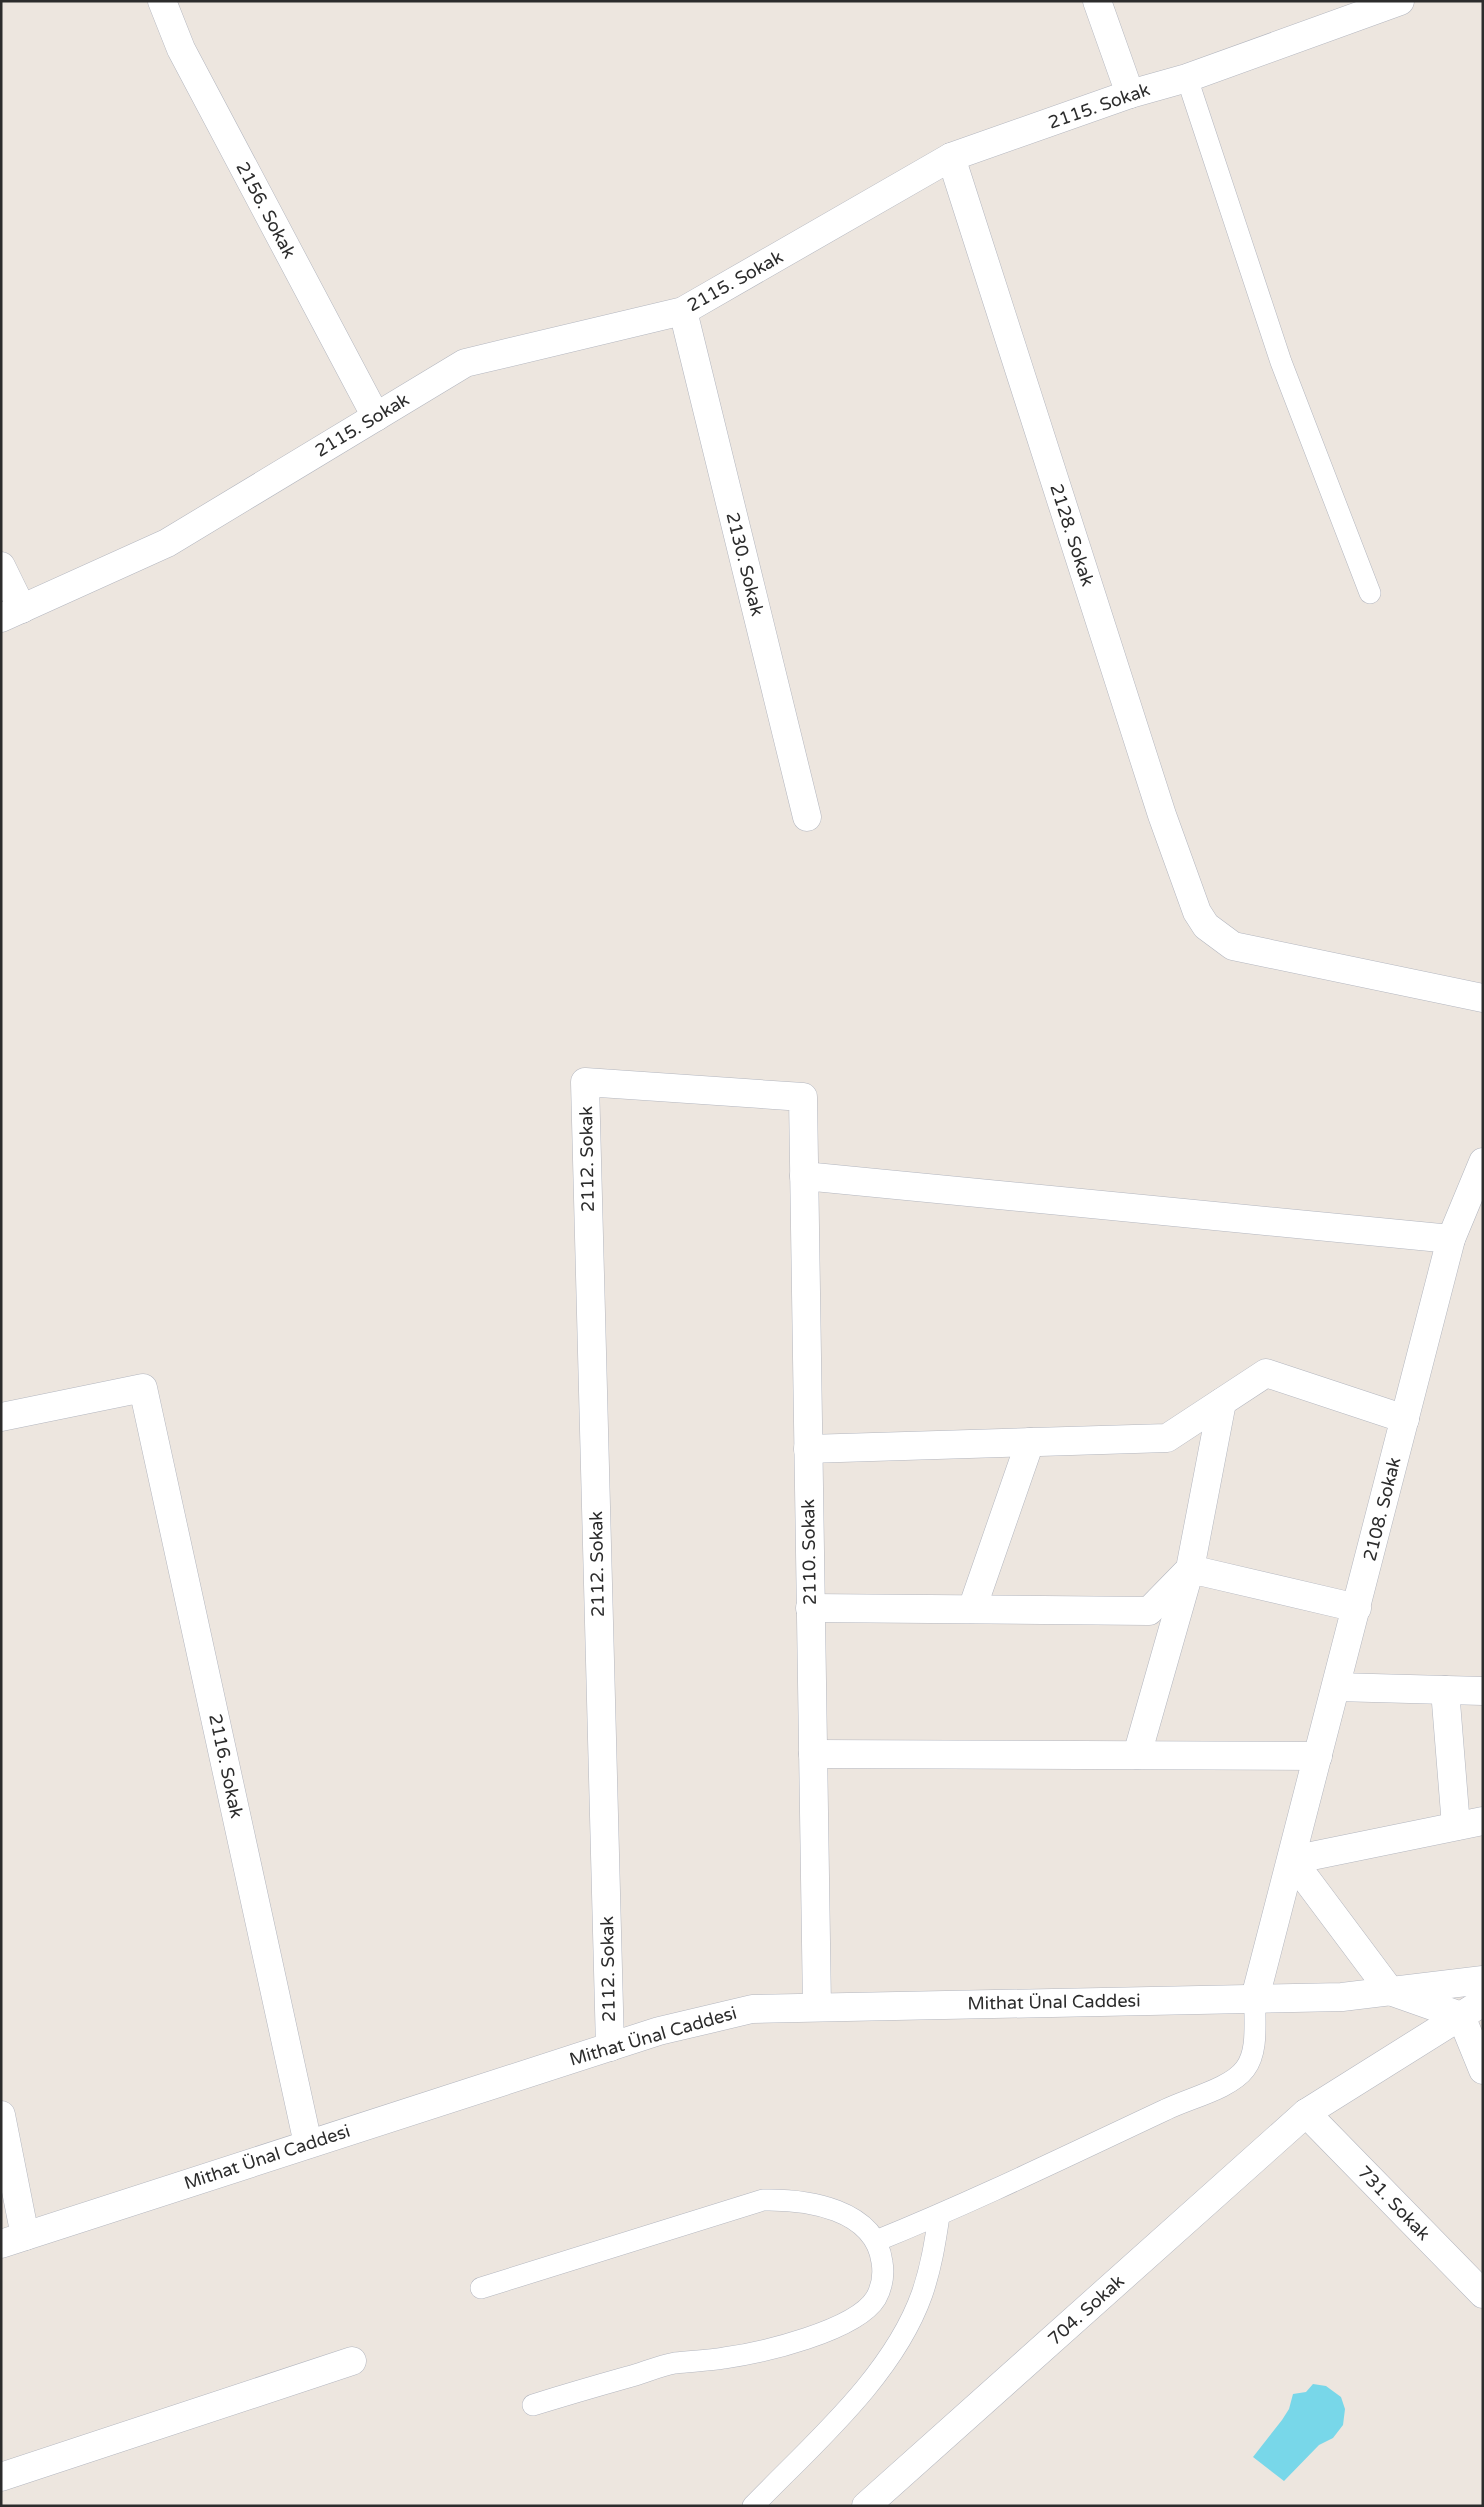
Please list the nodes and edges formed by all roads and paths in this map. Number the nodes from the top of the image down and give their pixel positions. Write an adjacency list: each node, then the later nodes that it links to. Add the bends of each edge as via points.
1 (162, 1): 8 (street, 2156. Sokak, via 181,49)
2 (1097, 1): 5 (street)
3 (1400, 1): 4 (street, 2115. Sokak)
4 (1187, 78): 5 (street, 2115. Sokak); 10 (lane, via 1281,362)
5 (1130, 94): 6 (street, 2115. Sokak)
6 (951, 157): 7 (street, 2115. Sokak); 13 (street, 2128. Sokak, via 1162,815 1197,912 1206,926 1233,946)
7 (684, 311): 8 (street, 2115. Sokak, via 465,363); 12 (street, 2130. Sokak)
8 (376, 417): 11 (street, 2115. Sokak, via 167,544)
9 (1, 566): 11 (street)
10 (1370, 592)
11 (12, 613)
12 (807, 817)
13 (1483, 998)
14 (585, 1082): 16 (street, 2110. Sokak, via 802,1096); 41 (street, 2112. Sokak)
15 (1483, 1162): 17 (street, 2108. Sokak)
16 (804, 1176): 17 (street); 22 (street, 2110. Sokak)
17 (1451, 1240): 20 (street, 2108. Sokak)
18 (1222, 1402): 20 (street, via 1266,1373); 21 (street, via 1167,1438); 23 (street)
19 (1, 1417): 45 (street, 2116. Sokak, via 144,1388)
20 (1405, 1419): 25 (street, 2108. Sokak)
21 (1030, 1442): 22 (street); 26 (street)
22 (808, 1449): 24 (street, 2110. Sokak)
23 (1190, 1569): 25 (street); 26 (street, via 1150,1611); 31 (street)
24 (810, 1608): 26 (street); 30 (street, 2110. Sokak)
25 (1356, 1608): 27 (street, 2108. Sokak)
26 (972, 1610)
27 (1336, 1687): 28 (street); 32 (street, 2108. Sokak)
28 (1444, 1690): 29 (street); 34 (street)
29 (1483, 1691)
30 (813, 1754): 31 (street); 39 (street, 2110. Sokak)
31 (1137, 1755): 32 (street)
32 (1318, 1756): 35 (street, 2108. Sokak)
33 (1483, 1821): 34 (street)
34 (1456, 1826): 35 (street)
35 (1292, 1860): 37 (street); 38 (street, 2108. Sokak)
36 (1483, 1980): 37 (street, Mithat Ünal Caddesi)
37 (1390, 1991): 38 (street, Mithat Ünal Caddesi, via 1342,1997); 40 (street)
38 (1256, 1998): 39 (street, Mithat Ünal Caddesi); 46 (lane, via 1252,2053 1245,2069 1229,2083 1176,2104)
39 (817, 2007): 41 (street, Mithat Ünal Caddesi, via 752,2009)
40 (1472, 2009): 42 (street); 43 (street, 704. Sokak)
41 (610, 2046): 45 (street, Mithat Ünal Caddesi)
42 (1483, 2070)
43 (1306, 2113): 50 (street, 731. Sokak); 55 (street, 704. Sokak)
44 (1, 2115): 47 (street)
45 (308, 2144): 47 (street, Mithat Ünal Caddesi)
46 (939, 2216): 48 (lane); 54 (lane, via 933,2256 922,2295 888,2360 864,2390)
47 (13, 2240)
48 (876, 2241): 49 (lane, via 857,2221 828,2208 787,2200 763,2200); 52 (lane, via 884,2270 882,2285 866,2310 854,2319 772,2348 674,2364)
49 (481, 2288)
50 (1483, 2294)
51 (352, 2361): 53 (street)
52 (534, 2404)
53 (1, 2477)
54 (754, 2506)
55 (866, 2506)

